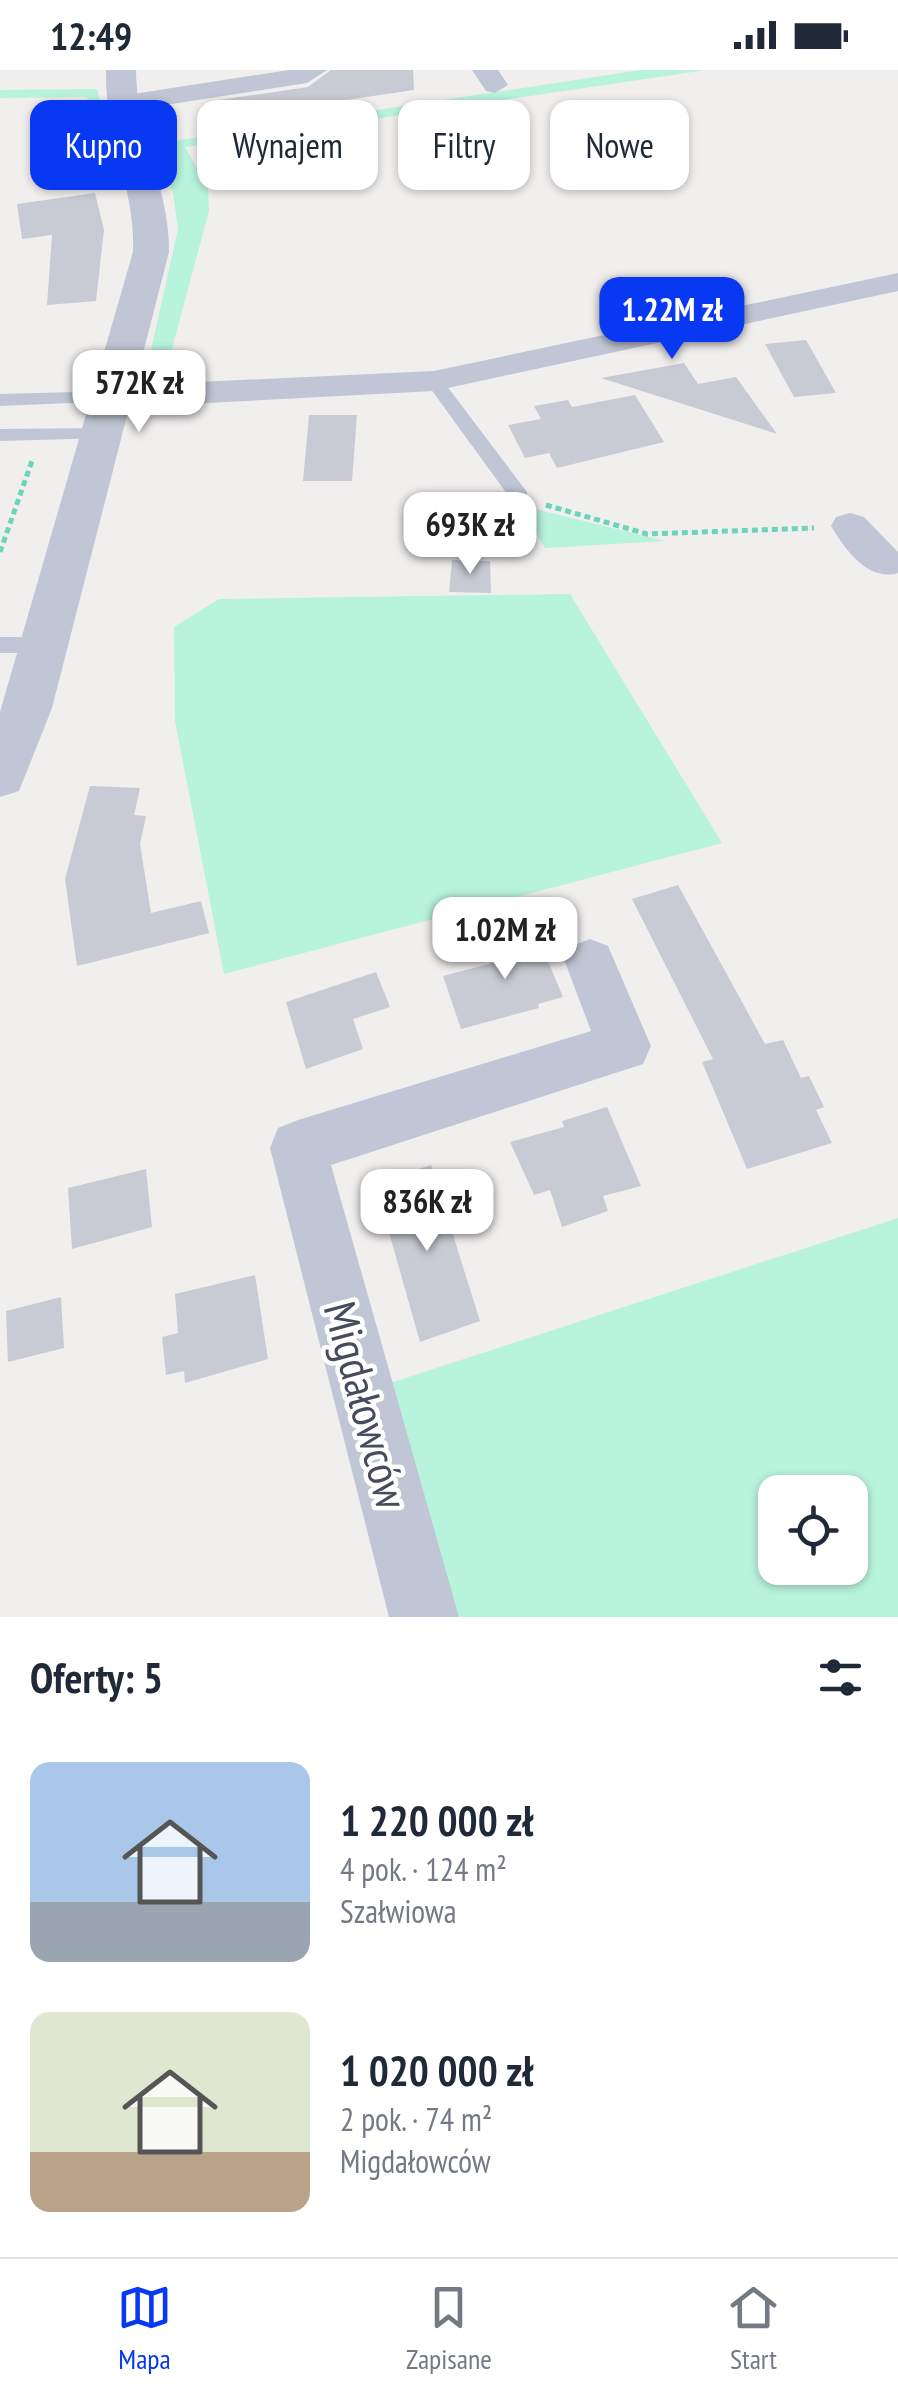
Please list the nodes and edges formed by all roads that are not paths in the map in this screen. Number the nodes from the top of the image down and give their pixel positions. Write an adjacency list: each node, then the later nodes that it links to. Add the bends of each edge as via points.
1 (314, 70): 2 (street)
2 (192, 80): 3 (street)
3 (121, 87): 7 (street, via 153,236)
4 (898, 282): 5 (street)
5 (434, 381): 7 (street); 9 (lane)
6 (0, 400): 7 (lane)
7 (107, 415): 8 (lane); 13 (street)
8 (0, 434)
9 (520, 497)
10 (850, 526): 11 (street)
11 (894, 563)
12 (0, 644): 13 (lane)
13 (44, 645): 14 (street, via 21,686)
14 (0, 776)
15 (590, 962): 16 (street, Migdałowców, via 624,1046 298,1148)
16 (424, 1617)

